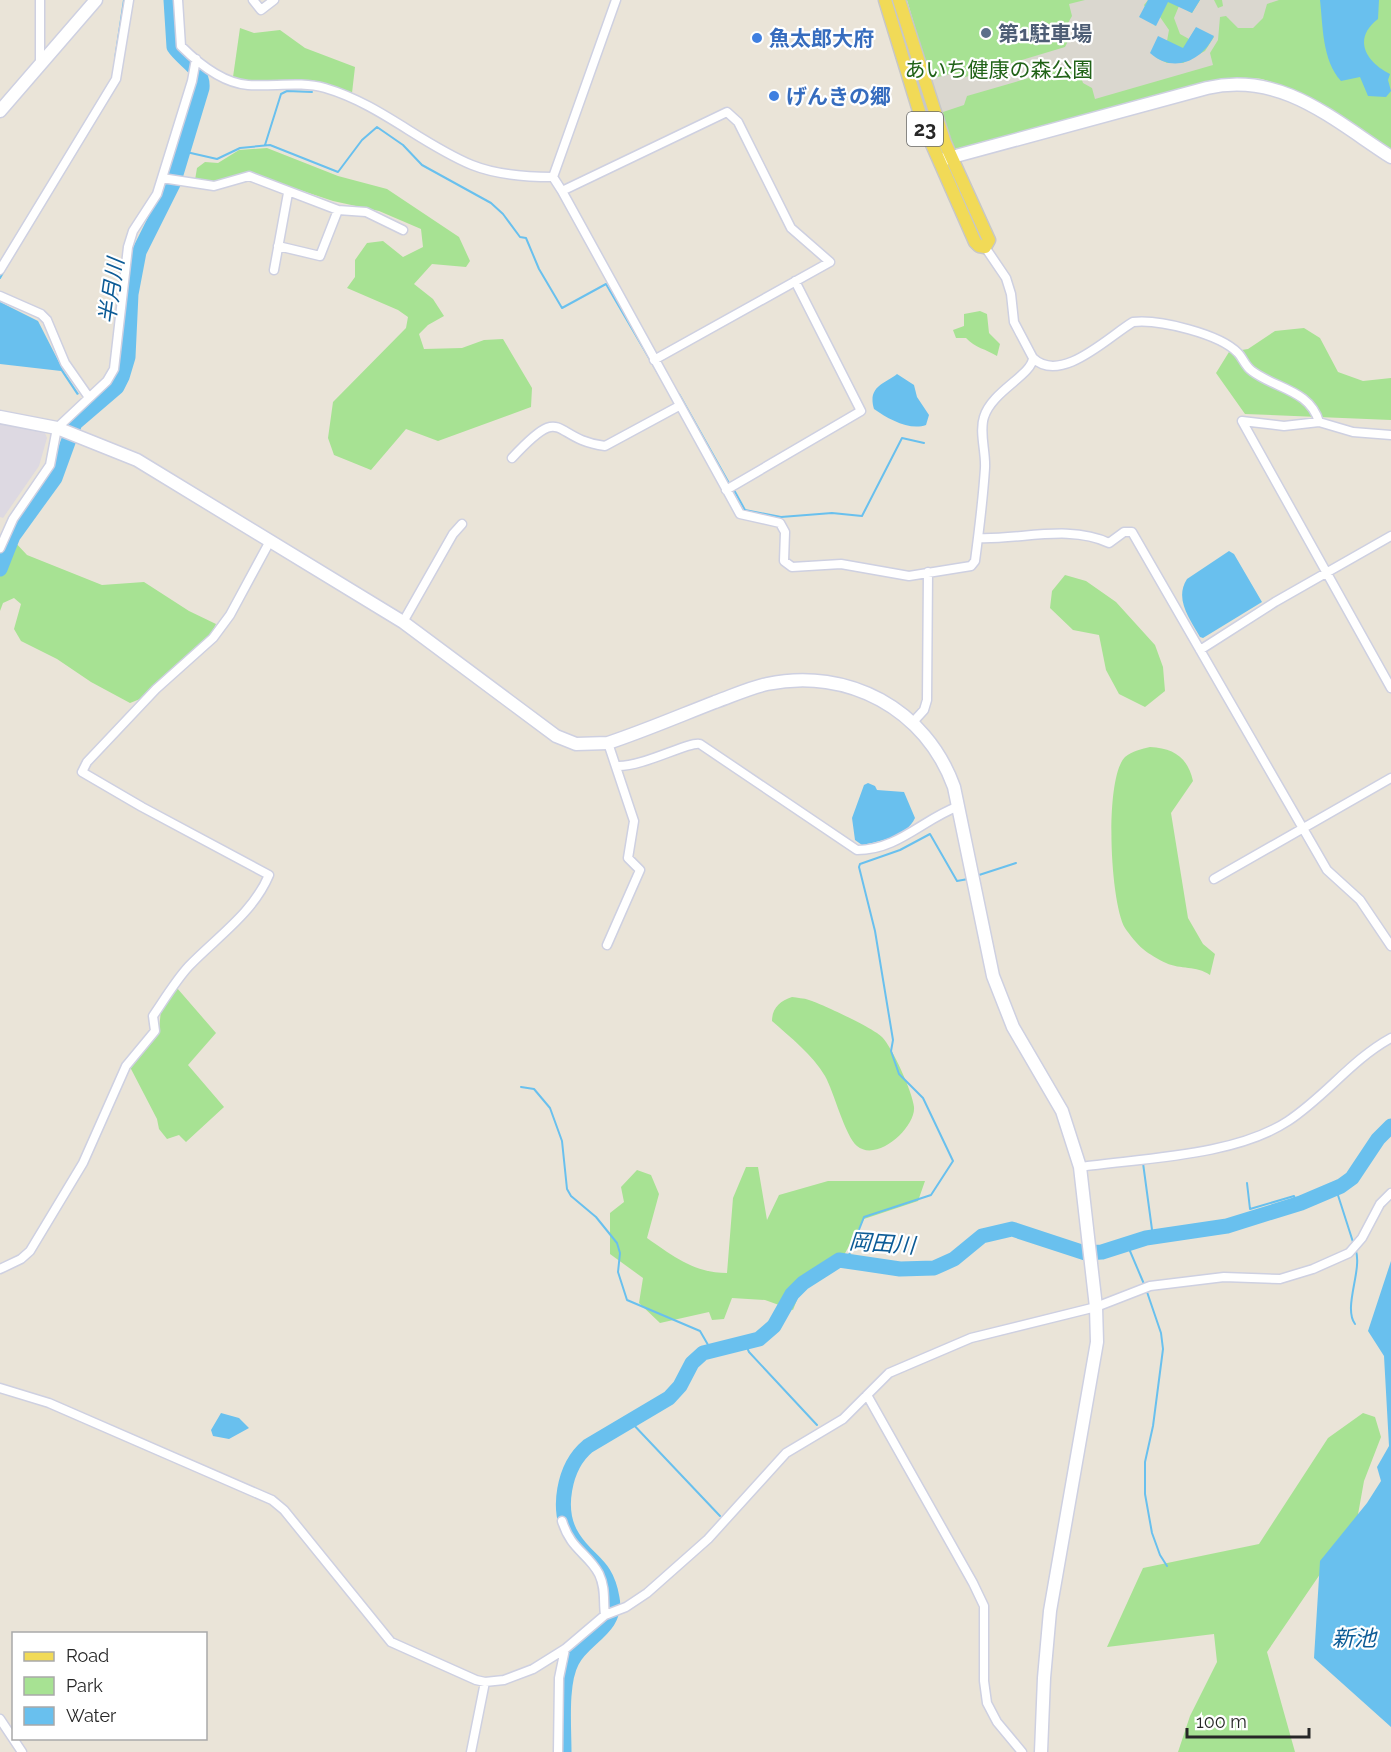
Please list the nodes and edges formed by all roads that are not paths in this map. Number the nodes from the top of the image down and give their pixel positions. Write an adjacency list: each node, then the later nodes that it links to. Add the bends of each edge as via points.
1 (40, 0): 11 (street)
2 (96, 0): 11 (street)
3 (129, 0): 24 (street, via 116,79)
4 (178, 0): 10 (street, via 181,46)
5 (253, 0): 6 (street, via 261,10)
6 (274, 0)
7 (616, 0): 16 (street)
8 (885, 0): 15 (main road, 23)
9 (899, 0): 13 (main road, 23)
10 (195, 61): 16 (street, via 236,83 308,85 333,91 381,112 479,167); 17 (street)
11 (40, 63): 12 (street)
12 (0, 111)
13 (951, 157): 14 (street, via 1207,88 1245,83 1298,99); 15 (street); 23 (main road, 23, via 989,240)
14 (1391, 157)
15 (937, 161): 23 (main road, 23, via 975,242)
16 (553, 177): 18 (street)
17 (166, 179): 19 (street, via 214,186 249,176); 30 (street, via 133,231 128,247 114,369 107,381)
18 (562, 191): 26 (street, via 728,112 738,122 791,228 830,262); 29 (street)
19 (288, 193): 20 (street); 22 (street)
20 (338, 210): 21 (street, via 366,212); 22 (street, via 320,256)
21 (403, 230)
22 (279, 246): 25 (street)
23 (985, 247): 28 (street, via 1006,278 1014,322)
24 (0, 270)
25 (274, 270)
26 (795, 281): 29 (street); 37 (street, via 861,411)
27 (0, 296): 30 (street, via 47,320 68,369)
28 (1033, 358): 33 (street, via 1050,366 1091,354 1133,322 1179,326 1229,346 1252,371 1313,406); 40 (street, via 1029,370 1006,385 984,417 985,468)
29 (654, 360): 31 (street)
30 (88, 396): 34 (street)
31 (679, 406): 36 (street, via 605,446 557,426 542,428); 37 (street)
32 (0, 417): 34 (street)
33 (1319, 422): 35 (street, via 1353,432); 44 (street, via 1284,426 1242,421)
34 (60, 429): 41 (street, via 137,460); 42 (street, via 50,465 13,519)
35 (1391, 435)
36 (512, 458)
37 (726, 490): 43 (street, via 740,514 784,526 784,561 792,567 841,564 909,576)
38 (462, 524): 45 (street)
39 (1391, 536): 44 (street)
40 (978, 538): 43 (street, via 971,566); 46 (street, via 1066,534 1109,543 1130,531)
41 (270, 541): 45 (street); 60 (street, via 223,626 156,689 82,772 269,874 238,921 188,968 165,998 153,1016 155,1030 126,1066 83,1163 37,1239 21,1259)
42 (0, 548)
43 (928, 572): 48 (street, via 927,700)
44 (1326, 573): 46 (street); 47 (street)
45 (403, 622): 49 (street, via 556,736 576,744)
46 (1200, 650): 53 (street)
47 (1391, 688)
48 (913, 722): 49 (street, via 872,694 840,684 798,680 750,689); 52 (street, via 944,763)
49 (608, 743): 50 (street)
50 (617, 766): 52 (street, via 635,766 690,744 700,744 857,850 903,839 939,814); 55 (street, via 634,821 628,858 640,870)
51 (1391, 778): 53 (street)
52 (959, 806): 58 (street, via 993,976 1013,1027 1062,1111)
53 (1304, 829): 54 (street); 56 (street, via 1327,870 1360,900)
54 (1214, 879)
55 (607, 945)
56 (1391, 946)
57 (1391, 1038): 58 (street, via 1353,1063 1310,1106 1258,1137 1227,1147)
58 (1080, 1167): 61 (street)
59 (1391, 1193): 61 (street, via 1380,1204 1362,1238 1334,1262 1280,1279 1224,1277 1150,1286)
60 (0, 1269)
61 (1096, 1307): 63 (street, via 971,1338 889,1373); 73 (street, via 1095,1361 1046,1645)
62 (0, 1388): 67 (street, via 49,1403 272,1500 391,1642)
63 (867, 1395): 65 (street, via 843,1419 786,1453 691,1556 647,1593); 72 (street, via 984,1606 987,1703)
64 (562, 1521): 65 (street, via 573,1546 598,1573)
65 (609, 1614): 66 (street)
66 (565, 1649): 67 (street, via 519,1675); 71 (street, via 559,1678)
67 (485, 1682): 70 (street)
68 (0, 1719): 69 (street)
69 (12, 1737)
70 (471, 1752)
71 (558, 1752)
72 (1022, 1752)
73 (1041, 1752)

